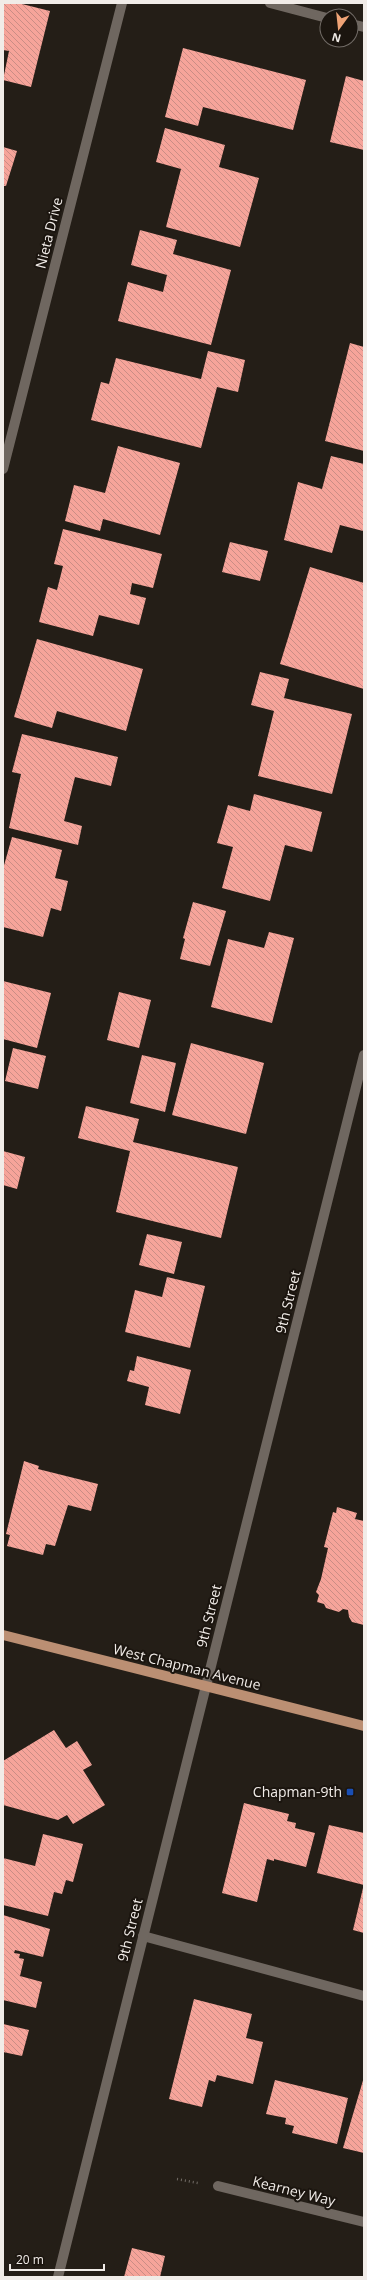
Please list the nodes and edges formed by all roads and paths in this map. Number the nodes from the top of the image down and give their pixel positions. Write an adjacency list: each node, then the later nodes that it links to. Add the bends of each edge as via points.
1 (122, 3): 4 (street, Nieta Drive)
2 (270, 3): 3 (street)
3 (319, 16)
4 (3, 469)
5 (364, 1055): 7 (street, 9th Street)
6 (3, 1634): 7 (main road, West Chapman Avenue)
7 (206, 1686): 8 (main road, West Chapman Avenue); 9 (street, 9th Street)
8 (364, 1726)
9 (143, 1936): 10 (street); 13 (street, 9th Street)
10 (364, 1996)
11 (218, 2186): 12 (street, Kearney Way)
12 (364, 2222)
13 (58, 2277)

